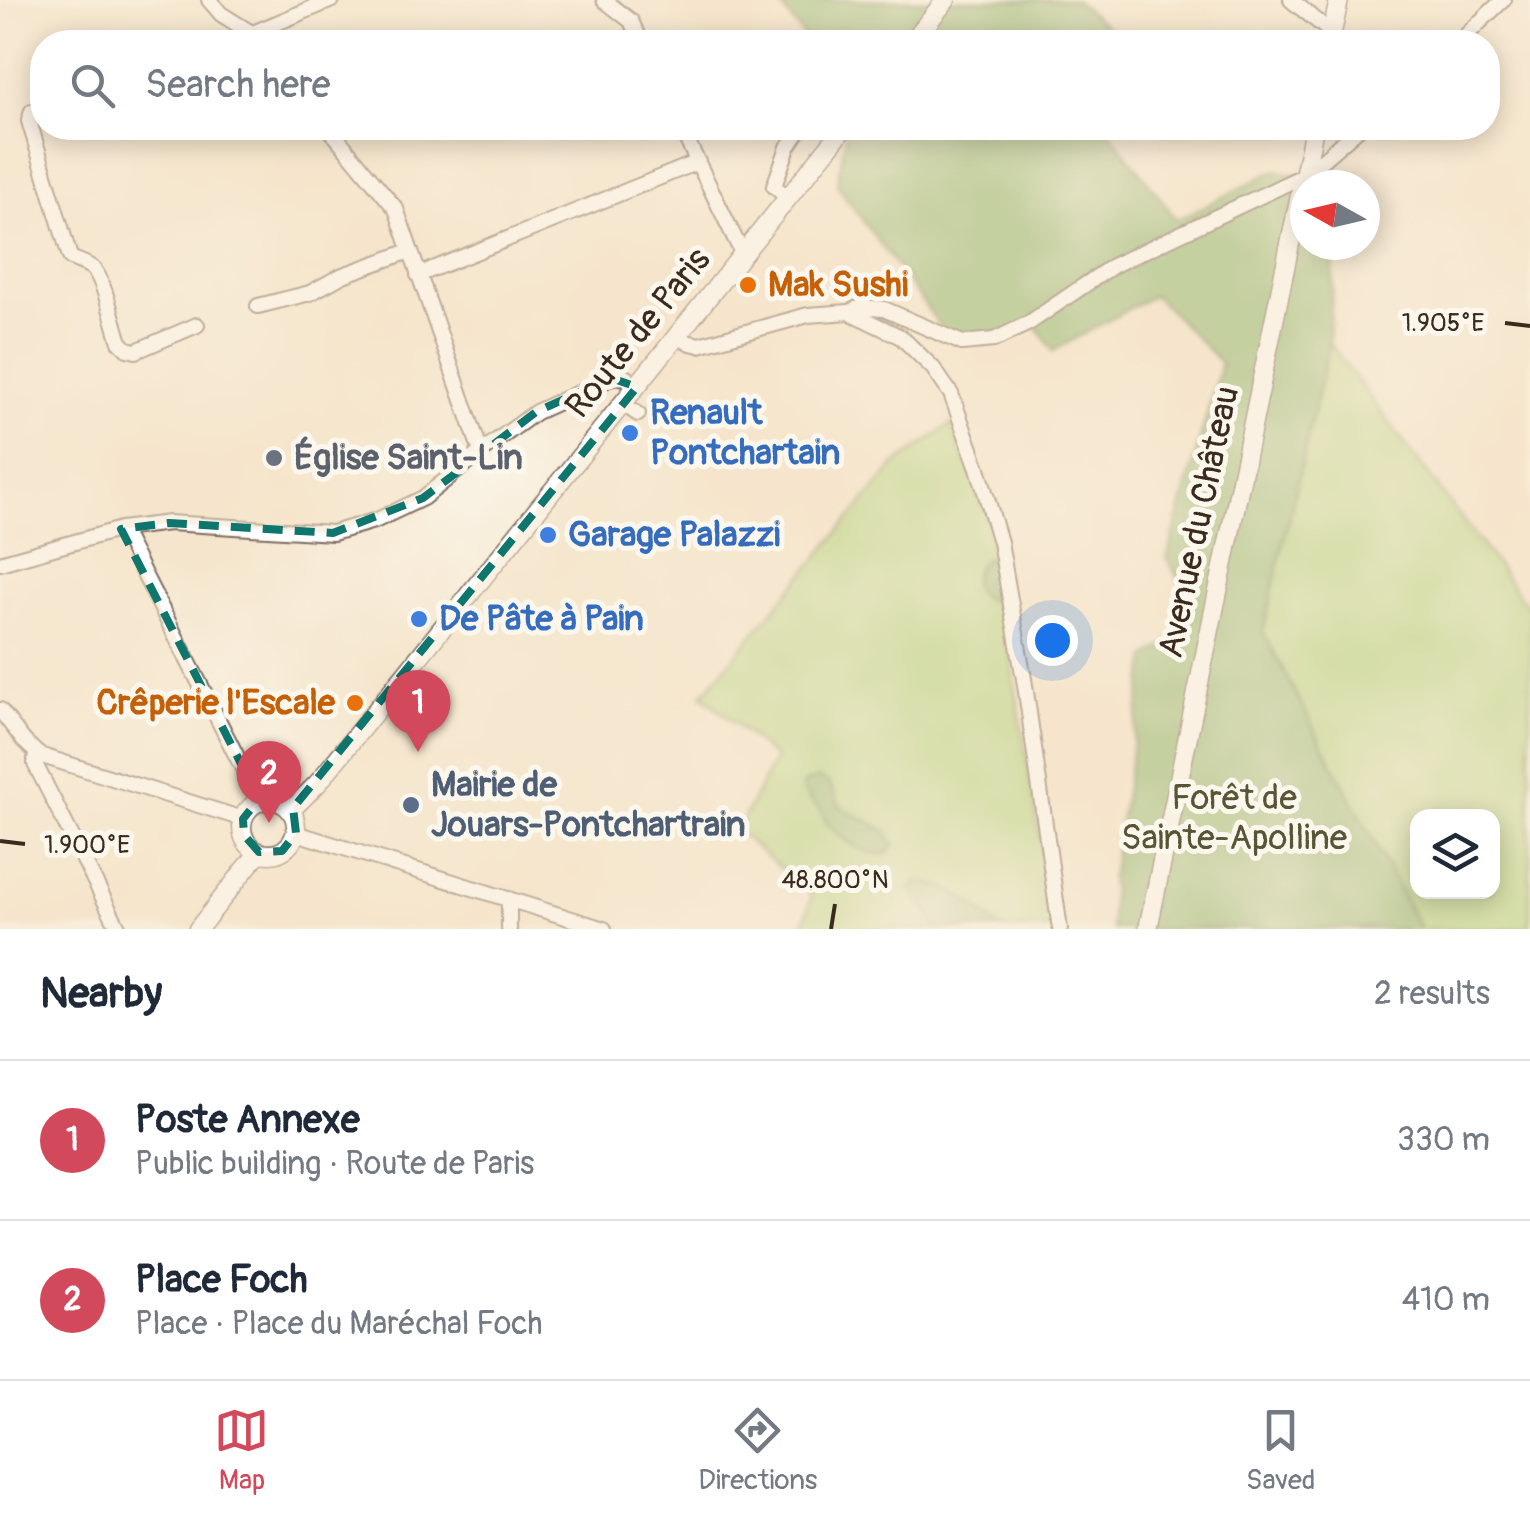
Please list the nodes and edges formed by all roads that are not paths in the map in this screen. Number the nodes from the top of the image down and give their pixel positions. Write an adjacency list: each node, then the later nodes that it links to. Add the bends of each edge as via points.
1 (209, 0): 8 (street)
2 (332, 0): 9 (street)
3 (604, 0): 10 (street)
4 (946, 0): 11 (main road)
5 (1291, 0): 12 (street)
6 (1339, 0): 13 (main road)
7 (1503, 0): 14 (street)
8 (245, 30)
9 (273, 30)
10 (635, 30)
11 (922, 30)
12 (1323, 30)
13 (1333, 30)
14 (1471, 30)
15 (34, 140): 33 (street, via 70,257 98,275 120,342 136,350)
16 (339, 140): 28 (street, via 396,209)
17 (688, 140): 22 (street)
18 (793, 140): 26 (street, via 774,186)
19 (834, 140): 26 (main road, Route de Paris)
20 (1312, 140): 23 (main road, Avenue du Château)
21 (1345, 140): 24 (street)
22 (698, 162): 29 (street); 30 (street)
23 (1306, 170)
24 (1311, 170)
25 (1290, 182): 32 (street, via 1114,265 994,340 962,343 884,309)
26 (788, 198): 29 (main road, Route de Paris)
27 (1290, 247): 52 (main road, Avenue du Château)
28 (410, 251): 30 (street); 31 (street, via 310,293)
29 (742, 256): 34 (main road, Route de Paris)
30 (418, 275): 36 (street)
31 (258, 306)
32 (848, 312): 34 (street, via 808,315 699,345); 51 (street, via 901,338 932,368 951,394 978,468 1006,574)
33 (197, 325)
34 (679, 336): 35 (main road, Route de Paris)
35 (637, 386): 36 (street, via 624,377 605,380 536,412); 42 (main road, Route de Paris, via 630,409)
36 (481, 452): 37 (street, via 424,498 333,533 169,523)
37 (121, 529): 38 (street); 41 (street)
38 (0, 564)
39 (0, 711): 40 (street)
40 (39, 755): 43 (street); 47 (street, via 35,764)
41 (260, 802): 42 (main road, via 277,801); 43 (main road)
42 (291, 810): 44 (main road)
43 (243, 820): 45 (main road, via 244,835)
44 (296, 833): 45 (main road, via 282,851); 46 (street)
45 (259, 852): 48 (main road)
46 (509, 900): 49 (street); 50 (street)
47 (119, 929)
48 (198, 929)
49 (509, 929)
50 (604, 929)
51 (1060, 929)
52 (1148, 929)

